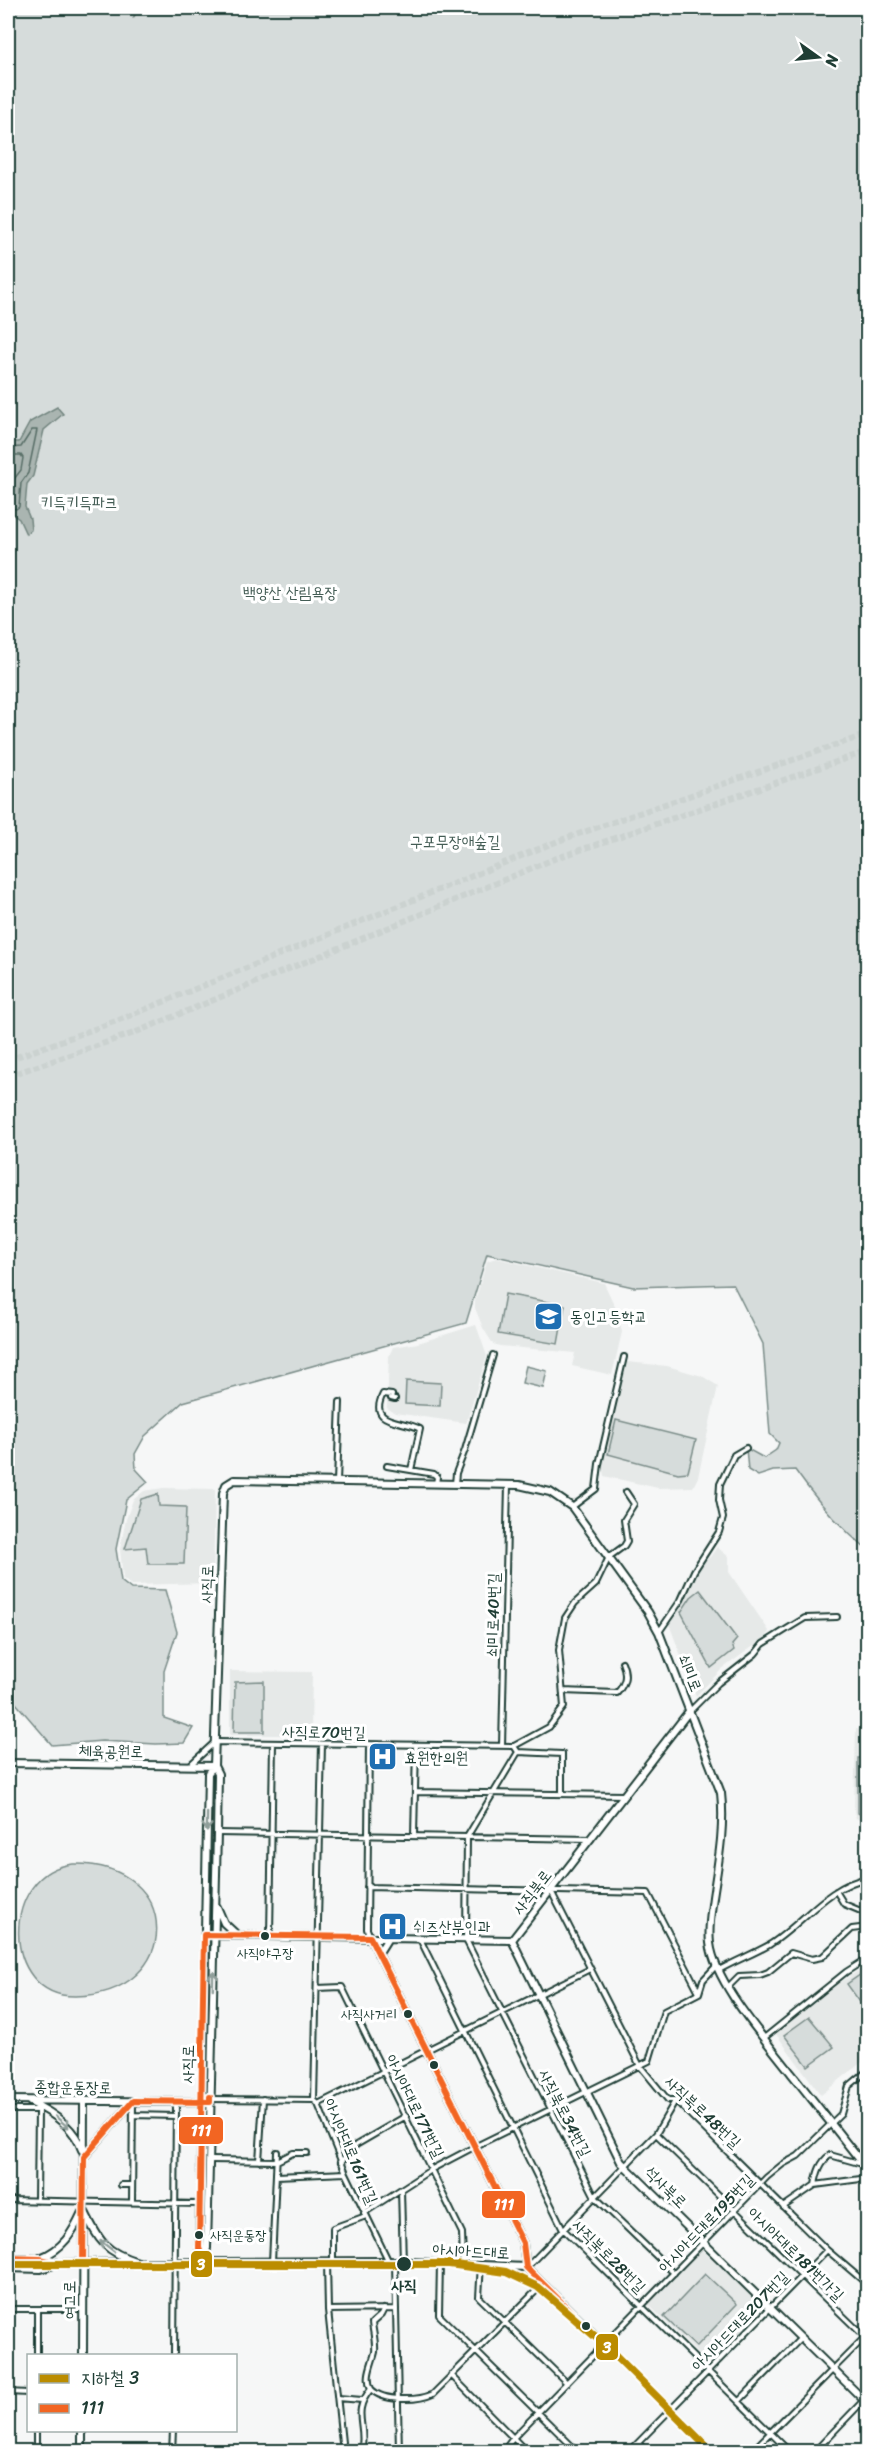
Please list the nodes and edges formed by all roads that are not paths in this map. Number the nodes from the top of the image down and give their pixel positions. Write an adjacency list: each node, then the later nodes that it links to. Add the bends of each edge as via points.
1 (493, 1355): 11 (street)
2 (624, 1357): 14 (street, via 598,1464 596,1489)
3 (395, 1399): 7 (street, via 383,1394 379,1406 383,1417 420,1429)
4 (340, 1402): 9 (street)
5 (746, 1448): 17 (street, via 734,1455 720,1484 723,1518 719,1532)
6 (387, 1466): 7 (street)
7 (411, 1470): 10 (street, via 434,1474)
8 (234, 1480): 9 (main road, 쇠미로); 21 (main road, 사직로, via 223,1492)
9 (337, 1482): 10 (main road, 쇠미로)
10 (436, 1484): 11 (main road, 쇠미로)
11 (455, 1484): 12 (main road, 쇠미로)
12 (508, 1485): 14 (main road, 쇠미로, via 550,1492); 26 (street, 쇠미로40번길)
13 (626, 1492): 15 (street, via 634,1504 624,1520 627,1541)
14 (572, 1507): 15 (main road, 쇠미로)
15 (609, 1557): 17 (main road, 쇠미로); 19 (street, via 596,1584 565,1618 559,1650)
16 (837, 1617): 20 (street, via 805,1618 771,1639)
17 (659, 1632): 20 (main road, 쇠미로)
18 (622, 1662): 19 (street, via 626,1675 613,1695)
19 (562, 1691): 27 (street, via 564,1707 558,1718)
20 (690, 1710): 35 (main road, 사직북로); 63 (main road, 쇠미로, via 721,1793 723,1813 709,1928)
21 (215, 1742): 22 (street, 사직로70번길); 30 (street); 31 (main road, 사직로)
22 (273, 1743): 23 (street, 사직로70번길); 37 (street)
23 (322, 1744): 24 (street, 사직로70번길); 38 (street, 아시아대로161번길)
24 (369, 1744): 25 (street, 사직로70번길); 39 (street)
25 (416, 1745): 26 (street, 사직로70번길); 32 (street)
26 (502, 1746): 27 (street, 사직로70번길)
27 (514, 1746): 28 (street)
28 (518, 1752): 33 (street); 34 (street, via 562,1754)
29 (8, 1763): 30 (main road, 체육공원로)
30 (190, 1765): 31 (main road, 체육공원로)
31 (214, 1766): 36 (main road, 사직로, via 218,1774); 51 (main road, 사직로, one-way to 51, via 208,1773)
32 (415, 1792): 33 (street); 40 (street)
33 (494, 1793): 34 (street); 41 (street)
34 (562, 1794): 35 (street)
35 (625, 1795): 42 (main road, 사직북로)
36 (217, 1833): 37 (street); 48 (main road, 사직로)
37 (272, 1833): 38 (street); 54 (street)
38 (320, 1834): 39 (street); 55 (street, 아시아대로161번길)
39 (367, 1835): 40 (street); 44 (street)
40 (414, 1836): 41 (street)
41 (467, 1837): 42 (street); 45 (street)
42 (591, 1839): 46 (main road, 사직북로)
43 (867, 1878): 47 (street)
44 (367, 1887): 45 (street); 56 (street)
45 (467, 1889): 46 (street); 59 (street)
46 (551, 1890): 60 (main road, 사직북로); 64 (street, 사직북로48번길); 67 (street, via 648,1893)
47 (836, 1891): 49 (street, via 844,1904); 63 (street, via 770,1944)
48 (215, 1900): 52 (main road, 사직로); 53 (main road, via 224,1923)
49 (867, 1914)
50 (867, 1928): 65 (street, via 852,1929 822,1957 812,1959 791,1953 768,1972 739,1976)
51 (204, 1935): 52 (main road); 86 (main road, 사직로)
52 (214, 1935): 53 (main road); 81 (main road, 사직로, one-way to 52)
53 (237, 1935): 54 (main road)
54 (270, 1936): 55 (main road)
55 (318, 1936): 56 (main road); 66 (street, 아시아대로161번길)
56 (370, 1938): 57 (main road); 61 (main road)
57 (388, 1938): 58 (main road); 61 (main road)
58 (420, 1939): 59 (main road); 70 (street, 사직북로28번길)
59 (466, 1940): 60 (main road); 69 (street, 사직북로34번길)
60 (512, 1941): 68 (main road, 석사북로)
61 (378, 1954): 72 (main road)
62 (867, 1958): 71 (street)
63 (717, 1968): 65 (main road, 쇠미로); 67 (street, via 703,1980)
64 (590, 1969): 68 (street); 73 (street, 사직북로48번길)
65 (728, 1987): 71 (main road, 쇠미로)
66 (317, 1988): 74 (street, 아시아대로171번길, via 342,1987); 82 (street, 아시아대로161번길)
67 (699, 1993): 73 (street, via 664,2011 649,2061)
68 (538, 1995): 69 (street); 76 (main road, 석사북로)
69 (502, 2012): 70 (street); 88 (street, 사직북로34번길)
70 (465, 2030): 72 (street); 96 (street, 사직북로28번길)
71 (764, 2038): 95 (main road, 쇠미로)
72 (425, 2050): 74 (street); 98 (main road)
73 (640, 2066): 76 (street); 83 (street, 사직북로48번길, via 668,2100)
74 (384, 2070): 87 (street); 94 (street, 아시아대로171번길)
75 (867, 2071): 95 (street, 아시아드대로195번길, via 849,2086 843,2111)
76 (586, 2091): 88 (street); 106 (main road, 석사북로)
77 (262, 2099): 81 (street); 82 (street); 103 (street)
78 (8, 2100): 79 (main road, 종합운동장로)
79 (26, 2100): 80 (main road, 종합운동장로); 91 (main road)
80 (84, 2100): 84 (main road, 종합운동장로); 101 (main road, 여고로)
81 (210, 2100): 86 (main road, 종합운동장로); 102 (main road, 사직로)
82 (314, 2100): 87 (street, 아시아대로161번길)
83 (675, 2100): 97 (street); 112 (street, 사직북로48번길)
84 (134, 2101): 85 (main road, 종합운동장로); 92 (street); 101 (main road)
85 (177, 2102): 86 (main road, 종합운동장로); 93 (street)
86 (201, 2102): 122 (main road, 사직로)
87 (318, 2104): 105 (street, 아시아대로161번길)
88 (550, 2109): 96 (street); 117 (street, 사직북로34번길)
89 (8, 2110): 90 (street, 종합운동장로)
90 (38, 2110): 91 (street, 종합운동장로); 119 (street)
91 (48, 2110): 101 (main road, one-way to 101, via 67,2125 80,2143)
92 (133, 2115): 93 (street); 114 (street)
93 (176, 2116): 121 (street)
94 (406, 2116): 105 (street, via 356,2145); 108 (street, 아시아대로171번길)
95 (831, 2124): 107 (main road, 쇠미로); 112 (street, 아시아드대로195번길, via 798,2156)
96 (513, 2127): 98 (street); 127 (street, 사직북로28번길)
97 (656, 2134): 106 (street); 125 (street, 아시아대로181번가길)
98 (474, 2147): 108 (street); 144 (main road, via 523,2243)
99 (277, 2151): 104 (street)
100 (307, 2153): 104 (street, via 293,2153)
101 (84, 2157): 123 (main road, 여고로)
102 (209, 2160): 103 (street); 138 (main road, 사직로)
103 (259, 2161): 104 (street)
104 (277, 2161): 110 (street)
105 (341, 2162): 109 (street, 아시아대로161번길)
106 (625, 2166): 117 (street); 128 (main road, 석사북로)
107 (865, 2167): 115 (street, 쇠미로, via 830,2155 819,2168)
108 (432, 2169): 116 (street); 139 (street, 아시아대로171번길, via 462,2233)
109 (346, 2173): 110 (street); 126 (street, 아시아대로161번길)
110 (276, 2176): 132 (street)
111 (867, 2178): 115 (street)
112 (760, 2184): 124 (street, 사직북로48번길); 125 (street, 아시아드대로195번길)
113 (121, 2185): 114 (street)
114 (132, 2185): 120 (street)
115 (815, 2185): 124 (street)
116 (401, 2189): 126 (street); 135 (street)
117 (595, 2197): 127 (street); 146 (street, 사직북로34번길)
118 (8, 2200): 119 (street)
119 (37, 2201): 123 (street)
120 (132, 2202): 121 (street); 123 (street)
121 (176, 2204): 122 (street); 141 (street)
122 (200, 2204): 138 (main road, 사직로, via 199,2248)
123 (83, 2205): 131 (main road, via 67,2241); 140 (main road, 여고로); 143 (main road, one-way to 123, via 102,2245)
124 (783, 2207): 129 (street, 사직북로48번길)
125 (735, 2211): 128 (street, 아시아드대로195번길); 147 (street, 아시아대로181번가길)
126 (365, 2214): 133 (street, via 333,2228); 134 (street, 아시아대로161번길)
127 (563, 2229): 144 (street); 150 (street, 사직북로28번길)
128 (704, 2243): 146 (street, 아시아드대로195번길); 151 (main road, 석사북로)
129 (827, 2250): 147 (street, 아시아드대로207번길); 149 (street, 사직북로48번길)
130 (8, 2258): 131 (main road, 아시아드대로)
131 (40, 2259): 137 (main road, 아시아드대로)
132 (272, 2262): 133 (main road, 아시아드대로); 138 (main road, 아시아드대로)
133 (330, 2262): 134 (main road, 아시아드대로); 157 (street)
134 (392, 2262): 135 (main road, 아시아드대로); 156 (street)
135 (403, 2262): 136 (main road, 아시아드대로)
136 (440, 2262): 139 (main road, 아시아드대로); 162 (street, via 439,2314)
137 (58, 2263): 140 (main road, 아시아드대로); 145 (main road, 아시아드대로, via 40,2269)
138 (204, 2263): 141 (main road, 아시아드대로)
139 (463, 2263): 142 (main road, 아시아드대로)
140 (83, 2264): 143 (main road, 아시아드대로); 154 (main road, 여고로)
141 (175, 2264): 143 (main road, 아시아드대로); 165 (street)
142 (481, 2264): 144 (main road, 아시아드대로); 158 (street, via 479,2298)
143 (147, 2265)
144 (526, 2267): 148 (main road, 아시아드대로)
145 (8, 2268)
146 (674, 2273): 150 (street, 아시아드대로195번길)
147 (801, 2276): 151 (street, 아시아드대로207번길); 159 (street, 아시아대로181번가길)
148 (543, 2284): 158 (street); 161 (main road, 아시아드대로)
149 (867, 2286)
150 (642, 2306): 161 (street, 아시아드대로195번길); 167 (street, 사직북로28번길)
151 (770, 2308): 160 (main road, 석사북로); 167 (street, 아시아드대로207번길)
152 (8, 2309): 153 (street)
153 (37, 2309): 154 (street); 163 (street)
154 (83, 2309): 164 (main road, 여고로)
155 (384, 2309): 156 (street); 157 (street); 170 (street, via 372,2323 375,2350 368,2382)
156 (396, 2309): 174 (street)
157 (328, 2310): 173 (street)
158 (505, 2322): 162 (street); 169 (street)
159 (866, 2337): 166 (street)
160 (801, 2338): 166 (main road, 석사북로); 176 (street)
161 (605, 2345): 169 (street, 아시아드대로195번길); 178 (main road, 아시아드대로)
162 (476, 2351): 168 (street); 179 (street)
163 (37, 2354)
164 (83, 2354)
165 (174, 2354)
166 (832, 2369): 177 (main road, 석사북로); 183 (street)
167 (708, 2371): 176 (street, 사직북로28번길); 178 (street, 아시아드대로207번길)
168 (451, 2375): 174 (street, via 433,2394); 184 (street)
169 (567, 2383): 179 (street, 아시아드대로195번길)
170 (371, 2389): 174 (street, via 380,2397); 175 (street)
171 (8, 2392): 172 (street)
172 (27, 2392)
173 (338, 2398): 175 (street); 189 (street)
174 (398, 2398): 191 (street)
175 (362, 2400): 190 (street)
176 (739, 2401): 183 (street, 사직북로28번길)
177 (866, 2402): 200 (street)
178 (670, 2410): 185 (street, 아시아드대로207번길); 197 (main road, 아시아드대로)
179 (538, 2413): 184 (street, 아시아드대로195번길); 194 (street)
180 (36, 2432): 186 (street)
181 (82, 2432): 187 (main road)
182 (173, 2432): 188 (street)
183 (770, 2432): 198 (street); 199 (street, 사직북로28번길)
184 (513, 2438): 192 (street, 아시아드대로195번길); 193 (street)
185 (638, 2443): 195 (street, 아시아드대로207번길); 196 (street)
186 (36, 2451)
187 (82, 2451)
188 (172, 2451)
189 (343, 2451)
190 (361, 2451)
191 (399, 2451)
192 (503, 2451)
193 (527, 2451)
194 (578, 2451)
195 (629, 2451)
196 (646, 2451)
197 (713, 2451)
198 (751, 2451)
199 (790, 2451)
200 (814, 2451)

